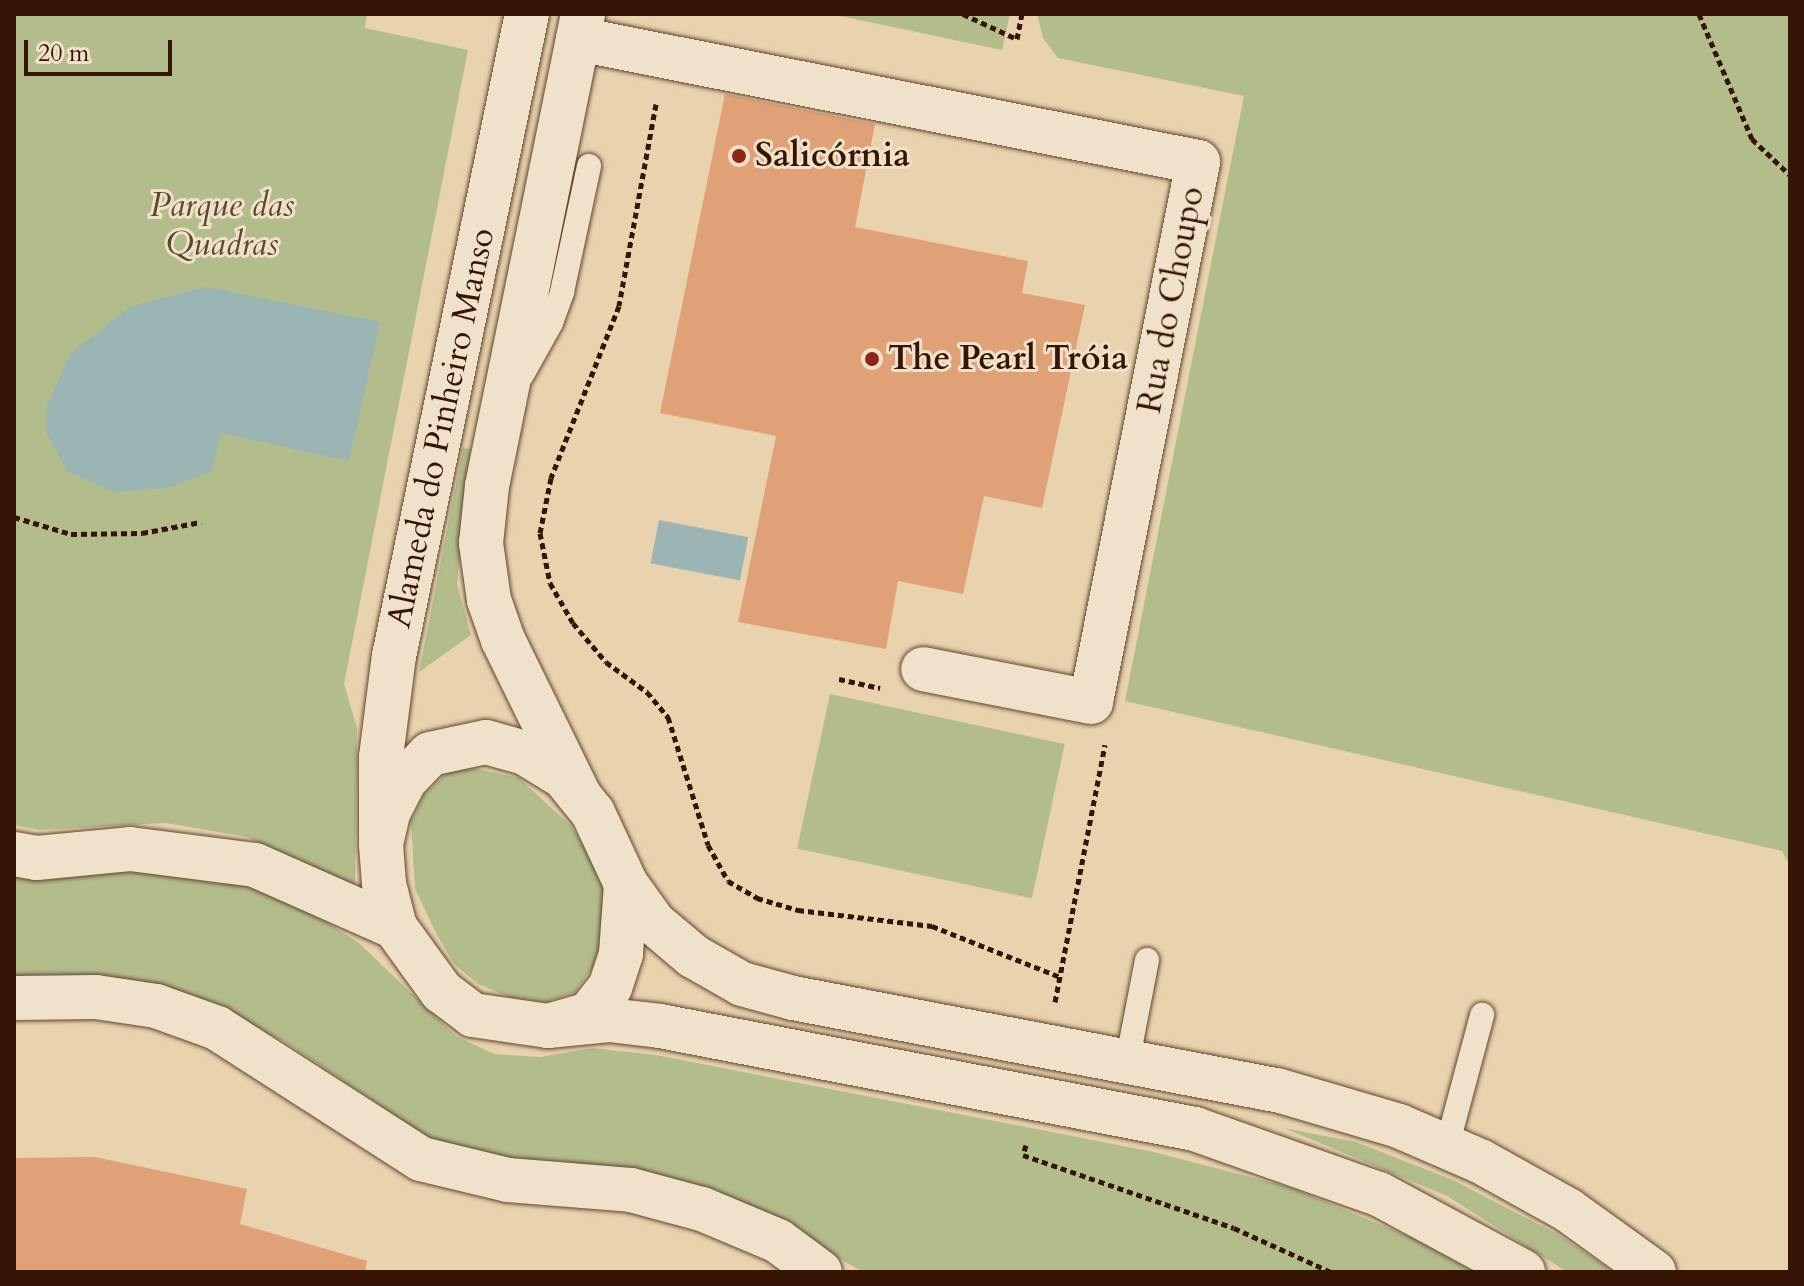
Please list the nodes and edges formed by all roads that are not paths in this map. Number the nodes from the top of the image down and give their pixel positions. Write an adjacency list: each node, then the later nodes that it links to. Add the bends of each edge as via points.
1 (527, 14): 7 (street, Alameda do Pinheiro Manso, via 394,656 381,757)
2 (580, 26): 4 (street, Alameda do Pinheiro Manso); 5 (street, Rua do Choupo, via 665,56 1198,162 1091,702)
3 (589, 166): 4 (lane, via 555,313 521,376)
4 (495, 444): 6 (street, Alameda do Pinheiro Manso, via 481,543 489,600 503,640)
5 (923, 669)
6 (579, 795): 7 (street, via 564,777 525,753 486,742 457,745 430,754 404,781 388,813); 9 (street)
7 (381, 844): 10 (street)
8 (14, 854): 10 (street, via 37,858 130,849 255,865)
9 (626, 884): 14 (street, via 623,942 610,987 589,1014); 15 (street, via 654,923 693,956 742,984)
10 (395, 927): 14 (street, via 442,992 473,1015)
11 (1147, 960): 15 (lane)
12 (14, 998): 17 (street, via 96,997 156,1006 217,1028 421,1159 508,1180 631,1190 702,1209 778,1241)
13 (1482, 1015): 16 (lane)
14 (548, 1026): 18 (street, via 609,1020 660,1026 1195,1129 1379,1194)
15 (1127, 1063): 16 (street, via 1277,1090)
16 (1447, 1146): 19 (street, via 1568,1210)
17 (820, 1272)
18 (1523, 1272)
19 (1654, 1272)

